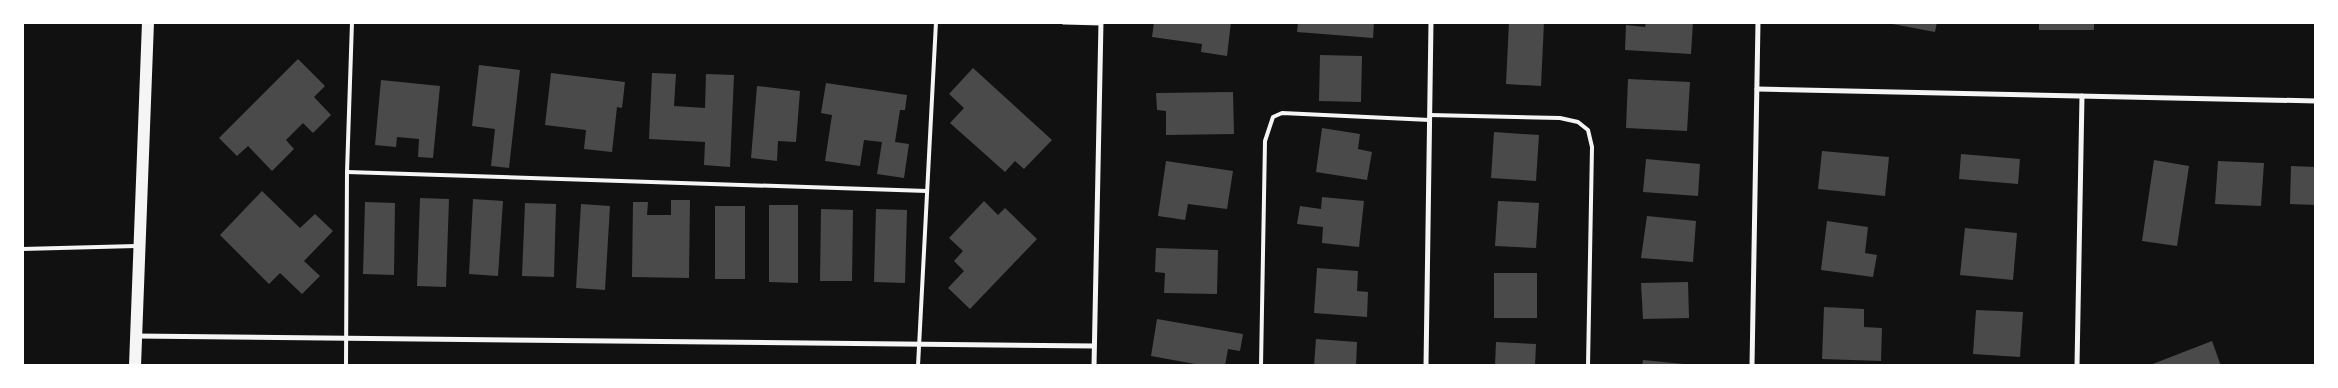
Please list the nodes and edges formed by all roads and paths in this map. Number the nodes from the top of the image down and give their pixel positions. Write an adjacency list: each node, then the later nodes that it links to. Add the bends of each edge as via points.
1 (148, 22): 14 (main road)
2 (352, 22): 12 (lane)
3 (936, 22): 13 (lane)
4 (1064, 22): 7 (street)
5 (1431, 22): 11 (street)
6 (1758, 22): 8 (street)
7 (1101, 23): 19 (street)
8 (1757, 90): 9 (street); 27 (street)
9 (2082, 96): 10 (street); 28 (street)
10 (2316, 101)
11 (1430, 117): 24 (lane, via 1282,113 1273,117 1266,141); 25 (street); 26 (lane, via 1560,118 1578,122 1588,130 1592,147)
12 (347, 172): 13 (lane); 17 (lane)
13 (927, 191): 18 (lane)
14 (139, 246): 15 (lane); 16 (main road)
15 (22, 249)
16 (135, 336): 17 (street); 20 (main road)
17 (347, 338): 18 (street); 21 (lane)
18 (918, 344): 19 (street); 22 (lane)
19 (1094, 346): 23 (street)
20 (135, 366)
21 (346, 366)
22 (918, 366)
23 (1094, 366)
24 (1261, 366)
25 (1426, 366)
26 (1588, 366)
27 (1752, 366)
28 (2077, 366)

